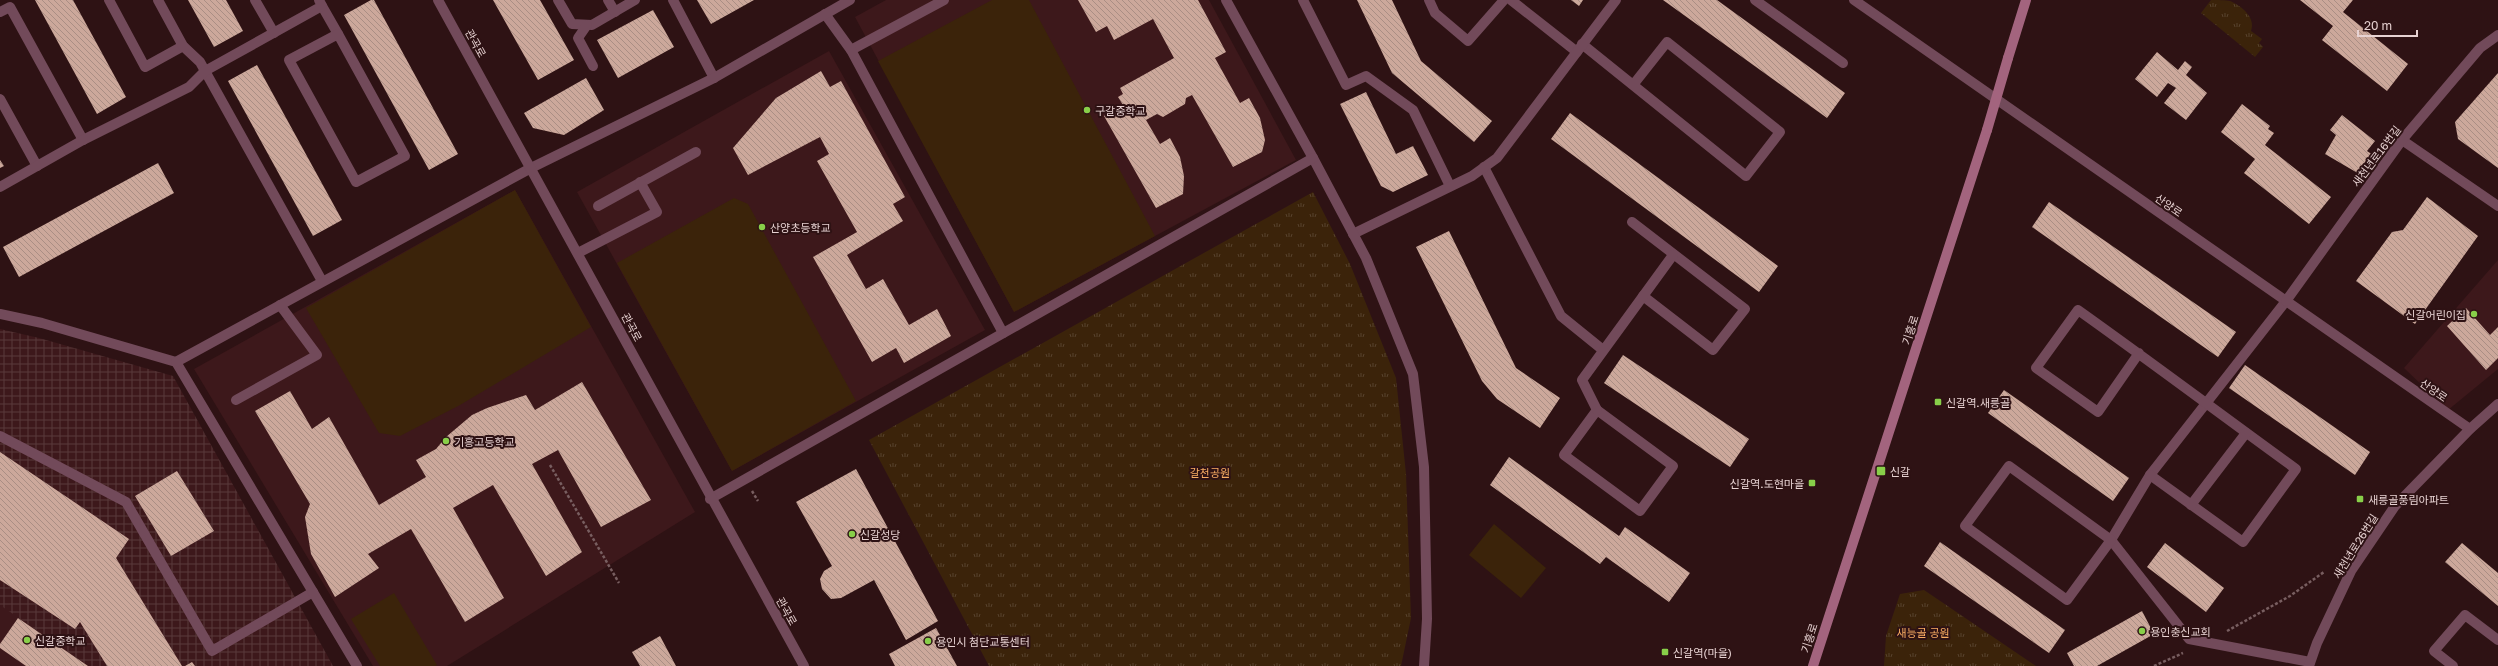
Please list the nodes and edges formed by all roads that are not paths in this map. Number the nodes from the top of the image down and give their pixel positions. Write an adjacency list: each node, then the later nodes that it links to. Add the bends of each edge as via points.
1 (109, 0): 28 (street, via 145,67)
2 (158, 0): 28 (street)
3 (256, 0): 25 (street)
4 (438, 0): 43 (street, 관곡로)
5 (558, 0): 24 (street, via 572,24)
6 (608, 0): 22 (street)
7 (635, 0): 22 (street)
8 (673, 0): 34 (street)
9 (850, 0): 23 (street)
10 (944, 0): 30 (street)
11 (1226, 0): 40 (street)
12 (1303, 0): 45 (street, via 1346,85 1366,76 1413,110)
13 (1429, 0): 14 (street, via 1435,13 1468,41)
14 (1504, 0)
15 (1511, 0): 29 (street)
16 (1616, 0): 29 (street)
17 (1755, 0): 31 (street)
18 (1854, 0): 55 (street, 산양로)
19 (2026, 0): 79 (main road, 기흥로, bridge, via 1987,130)
20 (320, 3): 25 (street); 26 (street)
21 (0, 12): 37 (street, via 10,7)
22 (614, 12): 24 (street, via 592,25)
23 (825, 14): 30 (street); 34 (street)
24 (587, 25): 32 (street, via 578,38)
25 (274, 33): 33 (street)
26 (338, 34): 26 (street, via 289,60 356,182 405,156)
27 (2498, 35): 38 (street, 새천년로16번길, via 2480,48)
28 (182, 46): 33 (street, via 200,62)
29 (1579, 48): 35 (street); 42 (street, via 1497,158)
30 (851, 50): 58 (street)
31 (1843, 63)
32 (593, 66)
33 (205, 71): 37 (street, via 189,87); 53 (street)
34 (714, 78): 43 (street)
35 (1633, 85): 35 (street, via 1746,176 1780,132 1667,42)
36 (0, 99): 41 (street)
37 (83, 140): 41 (street)
38 (2402, 140): 48 (street); 55 (street, 새천년로16번길)
39 (696, 152): 44 (street)
40 (1313, 158): 50 (street); 58 (street)
41 (37, 166): 46 (street)
42 (1484, 167): 45 (street); 59 (street, via 1561,316)
43 (531, 168): 51 (street, 관곡로); 53 (street)
44 (640, 182): 47 (street); 51 (street, via 657,212)
45 (1450, 186): 50 (street)
46 (0, 187)
47 (598, 206)
48 (2498, 206)
49 (1632, 222): 52 (street)
50 (1352, 234): 78 (street, via 1366,258 1413,374 1424,467 1427,619)
51 (578, 253): 70 (street, 관곡로)
52 (1673, 255): 54 (street); 54 (street, via 1745,310 1713,350)
53 (322, 281): 56 (street)
54 (1642, 296): 59 (street)
55 (2286, 301): 63 (street, 새천년로16번길); 66 (street, 산양로)
56 (280, 305): 61 (street); 62 (street, via 317,355)
57 (0, 314): 61 (street, via 42,323)
58 (1003, 333): 70 (street)
59 (1603, 350): 65 (street, via 1582,380)
60 (2139, 353): 60 (street, via 2078,310 2036,368 2098,412); 63 (street)
61 (176, 362): 73 (street)
62 (236, 400)
63 (2205, 404): 67 (street); 69 (street, 새천년로16번길)
64 (2498, 404): 66 (street, 새천년로26번길)
65 (1597, 410): 65 (street, via 1564,455 1640,511 1673,466)
66 (2470, 429): 75 (street, 새천년로26번길, via 2395,506 2351,571)
67 (2246, 433): 71 (street); 71 (street, via 2296,469 2243,542)
68 (0, 436): 73 (street, via 126,502 212,651)
69 (2150, 475): 71 (street); 72 (street, 새천년로16번길)
70 (710, 499): 77 (street, 관곡로)
71 (2191, 505)
72 (2111, 540): 72 (street, 새천년로16번길, via 2009,466 1965,526 2067,600); 75 (street, via 2189,639)
73 (313, 592): 76 (street)
74 (2498, 640): 80 (street, via 2464,615 2434,651)
75 (2309, 664)
76 (357, 666)
77 (804, 666)
78 (1424, 666)
79 (1813, 666)
80 (2453, 666)

